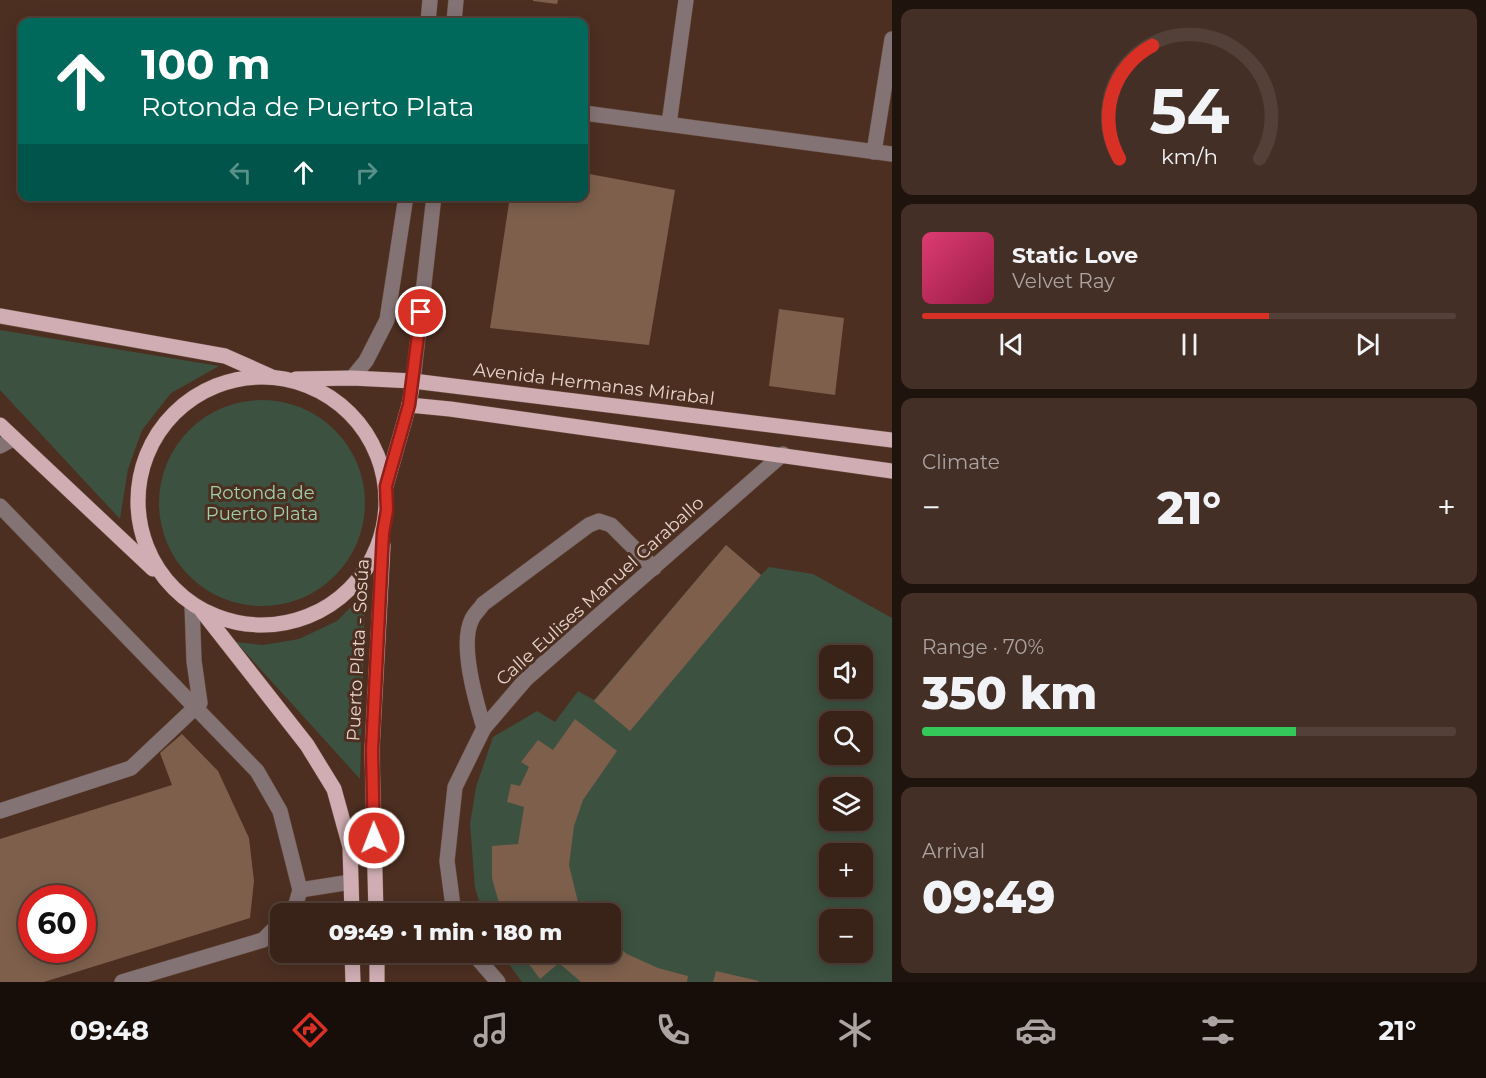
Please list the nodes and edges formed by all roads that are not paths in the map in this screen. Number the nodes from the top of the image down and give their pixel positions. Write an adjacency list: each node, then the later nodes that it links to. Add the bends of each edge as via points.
1 (430, 0): 4 (street)
2 (456, 0): 5 (street)
3 (686, 0): 8 (street)
4 (428, 18)
5 (454, 18)
6 (892, 39): 9 (street)
7 (588, 113): 8 (street)
8 (669, 124): 9 (street)
9 (874, 152): 10 (street)
10 (892, 154)
11 (405, 201): 15 (street, via 387,320 366,361)
12 (433, 201): 17 (street)
13 (0, 316): 14 (main road, via 225,356)
14 (270, 376): 16 (main road); 28 (main road, via 230,380 192,397 157,433 143,460 136,500 142,540)
15 (352, 378): 16 (main road, Avenida Hermanas Mirabal); 17 (main road, Avenida Hermanas Mirabal)
16 (290, 379): 24 (main road, via 325,394 355,418 375,450)
17 (413, 381): 18 (main road); 20 (main road, Avenida Hermanas Mirabal)
18 (409, 405): 22 (main road); 24 (main road)
19 (0, 425): 21 (main road)
20 (892, 440)
21 (6, 442): 28 (main road)
22 (783, 454): 23 (main road); 27 (street, Calle Eulises Manuel Caraballo)
23 (892, 471)
24 (386, 486): 26 (main road)
25 (0, 506): 30 (street)
26 (383, 533): 29 (main road, via 368,568 344,596 312,616 275,626 237,624); 37 (main road, Puerto Plata - Sosúa, via 372,750)
27 (654, 568): 31 (street, Calle Eulises Manuel Caraballo, via 526,680); 31 (street, via 611,525 599,521 483,604 471,620 468,641 470,680)
28 (161, 577): 29 (main road)
29 (197, 608): 30 (street, via 194,661 200,703); 33 (main road, via 307,745 334,789 350,846)
30 (195, 707): 32 (street, via 131,768); 34 (street, via 257,771 280,811)
31 (484, 728): 38 (street, Calle Eulises Manuel Caraballo, via 455,787 447,861)
32 (0, 811)
33 (351, 882): 34 (street); 36 (main road)
34 (300, 890): 35 (street)
35 (296, 903)
36 (352, 903)
37 (376, 903)
38 (453, 903)
39 (270, 933): 43 (street, via 262,940)
40 (352, 963): 44 (main road)
41 (377, 963): 45 (main road)
42 (482, 963): 46 (street)
43 (122, 982)
44 (353, 982)
45 (377, 982)
46 (498, 982)

